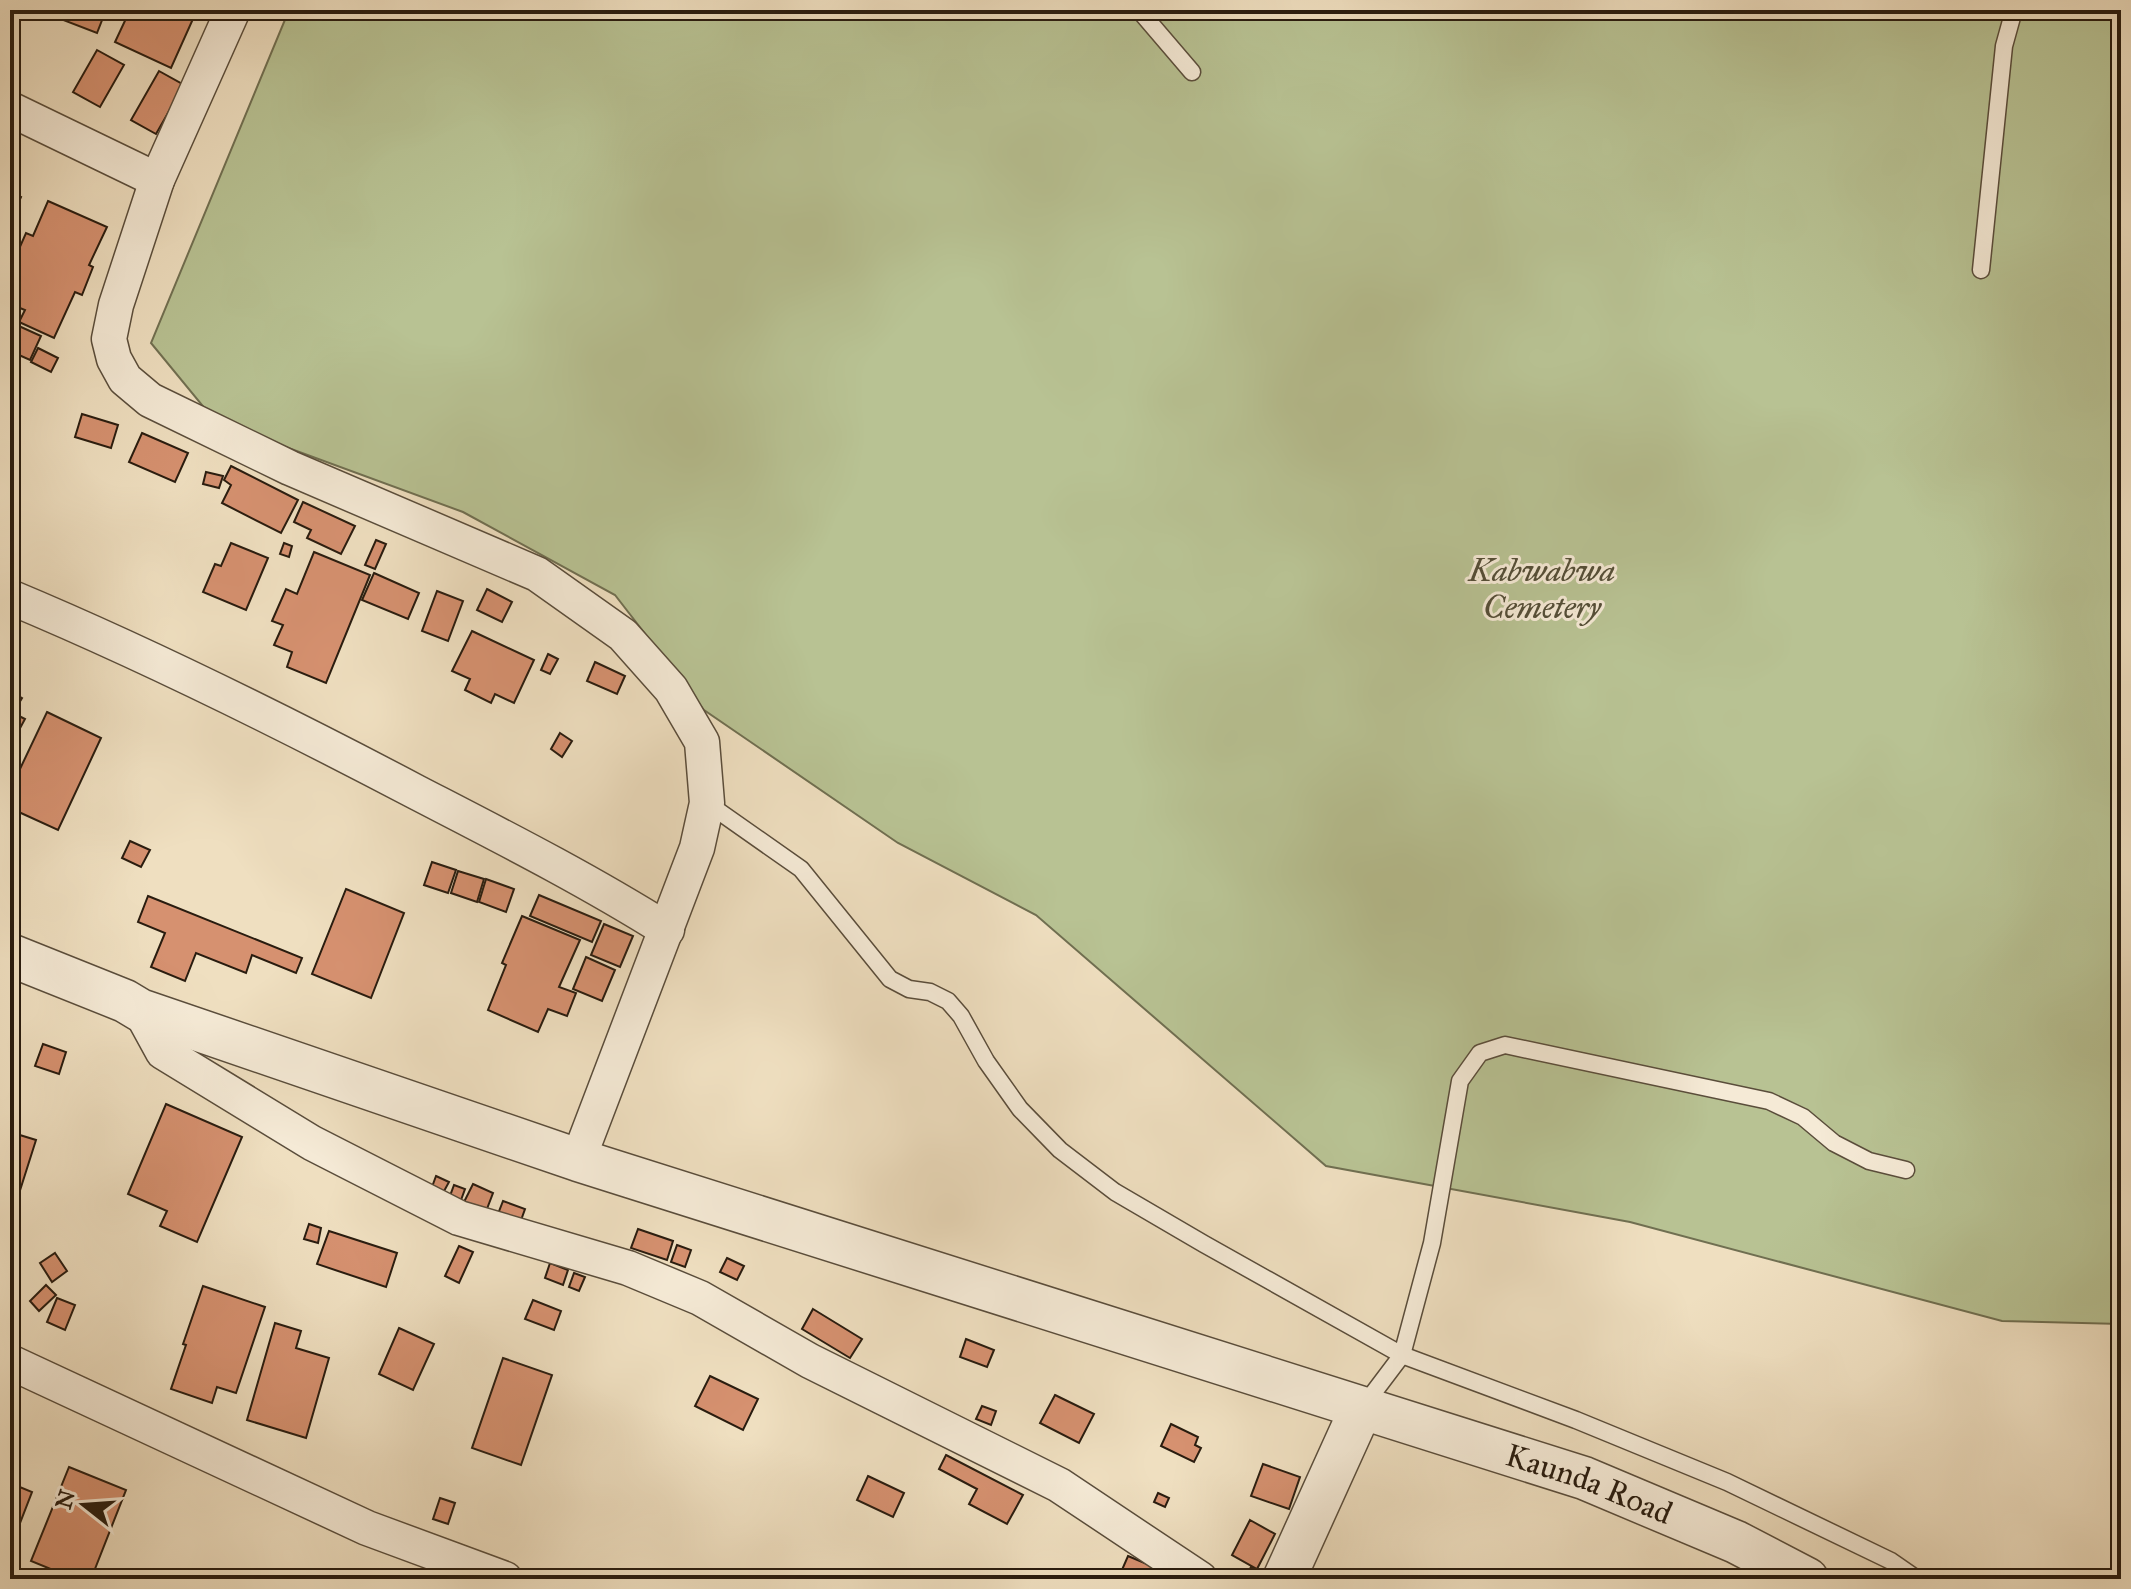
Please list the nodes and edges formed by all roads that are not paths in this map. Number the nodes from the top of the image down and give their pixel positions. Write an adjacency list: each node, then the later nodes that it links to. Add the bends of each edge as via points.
1 (233, 10): 6 (street)
2 (1139, 10): 4 (lane)
3 (2014, 10): 7 (lane, via 2004,46)
4 (1192, 72)
5 (10, 109): 6 (street)
6 (157, 180): 9 (street, via 109,339 125,379 150,400 290,468 537,574 583,605 623,635 671,689 702,742)
7 (1981, 270)
8 (10, 597): 10 (street, via 108,638 321,742 597,887)
9 (707, 803): 10 (street); 15 (lane, via 801,869 890,979 948,1001 1020,1109 1060,1150 1128,1199)
10 (667, 930): 13 (street)
11 (10, 955): 12 (street, Kaunda Road)
12 (140, 1010): 13 (street, Kaunda Road); 19 (street, via 163,1052 312,1143 459,1218 628,1268 700,1298 810,1361 1059,1485)
13 (578, 1160): 17 (street, Kaunda Road)
14 (1906, 1170): 15 (lane, via 1869,1161 1769,1101 1505,1045 1480,1053 1460,1081 1432,1243)
15 (1402, 1355): 17 (lane); 22 (lane, via 1727,1482 1891,1561)
16 (10, 1362): 18 (street, via 367,1528)
17 (1361, 1409): 20 (street); 21 (street, Kaunda Road, via 1584,1478 1736,1542)
18 (505, 1579)
19 (1200, 1579)
20 (1284, 1579)
21 (1807, 1579)
22 (1917, 1579)

